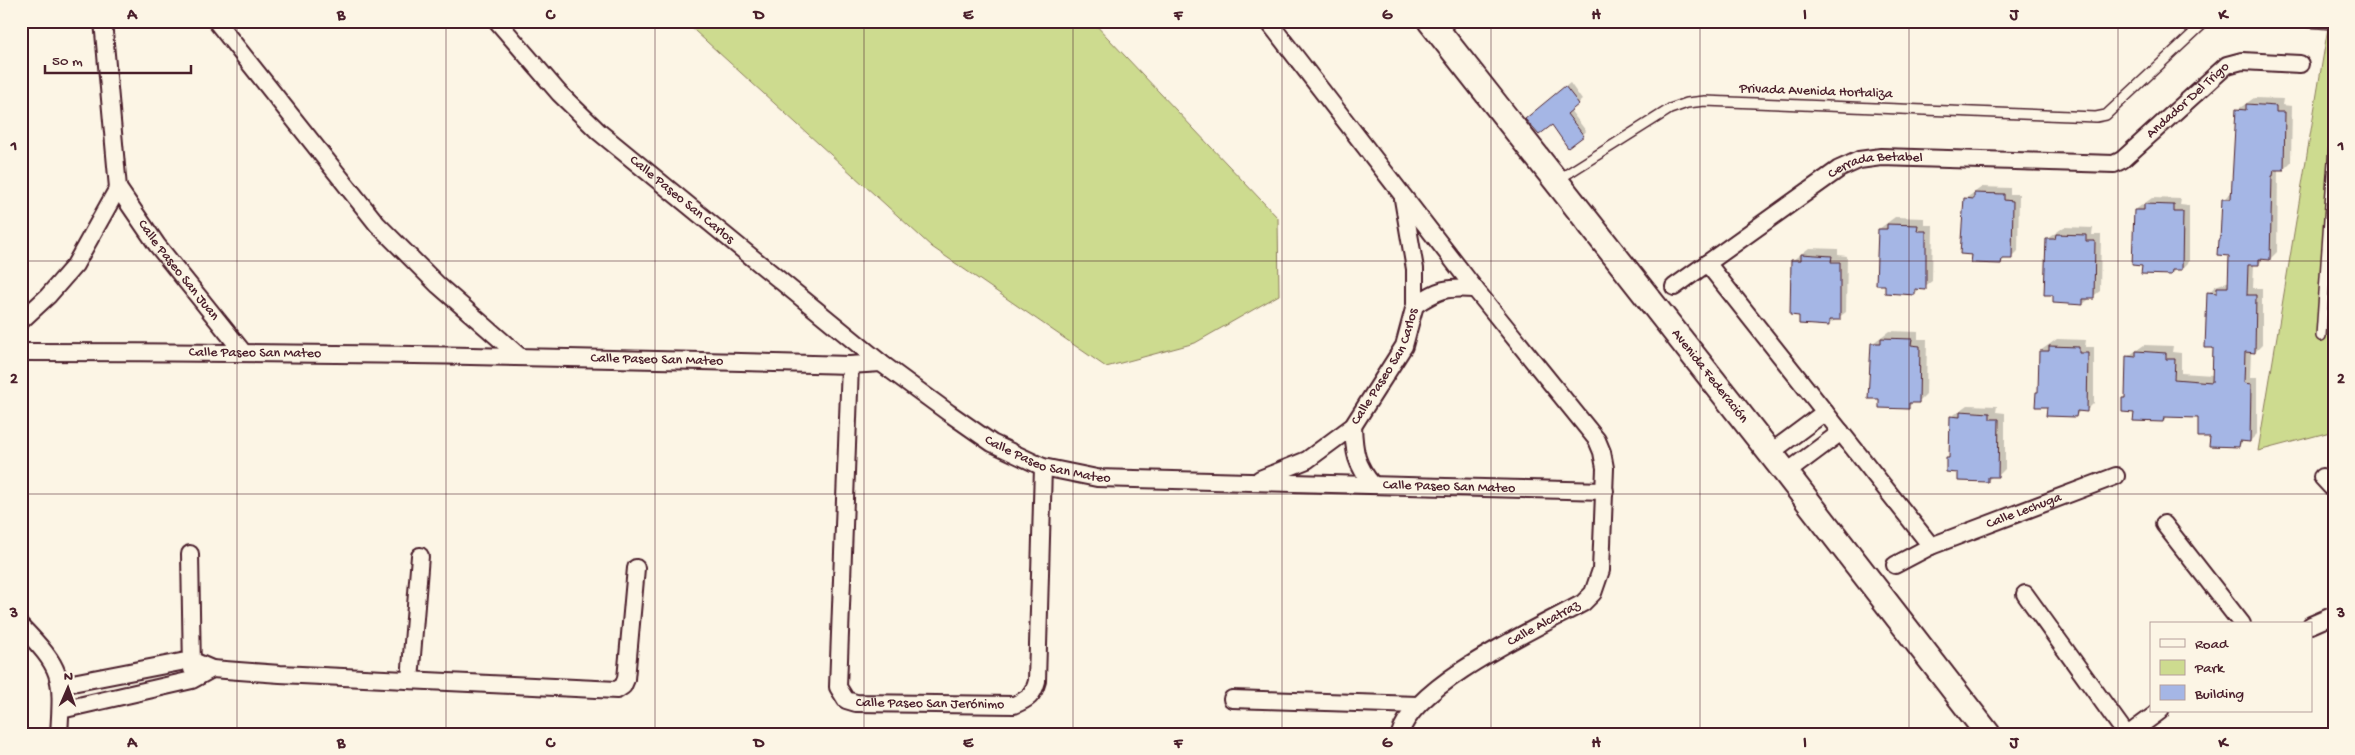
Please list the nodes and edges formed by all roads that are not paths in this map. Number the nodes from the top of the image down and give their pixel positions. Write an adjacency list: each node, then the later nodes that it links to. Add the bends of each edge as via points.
1 (104, 21): 13 (street)
2 (216, 21): 23 (street, via 377,224 438,285)
3 (497, 21): 24 (street, Calle Paseo San Carlos, via 559,93 600,132)
4 (1268, 21): 14 (street, Calle Paseo San Carlos)
5 (1430, 21): 12 (main road, Avenida Federación)
6 (2209, 21): 12 (lane, Privada Avenida Hortaliza, via 2113,110 2096,117 1705,101 1687,103 1670,109)
7 (2292, 21): 8 (lane)
8 (2334, 24)
9 (2300, 64): 11 (street, Andador Del Trigo, via 2242,61 2226,65)
10 (2334, 147): 20 (lane)
11 (2114, 164): 15 (street, Cerrada Betabel, via 1881,157 1859,160 1839,170)
12 (1556, 182): 30 (main road, Avenida Federación)
13 (118, 188): 19 (street, via 75,265); 22 (street, Calle Paseo San Juan, via 157,245)
14 (1402, 192): 17 (street, Calle Paseo San Carlos); 18 (street, Calle Paseo San Carlos, via 1415,269)
15 (1707, 264): 16 (street, Cerrada Betabel); 26 (street)
16 (1674, 286)
17 (1475, 289): 18 (street, via 1436,291); 29 (street, Calle Paseo San Carlos)
18 (1415, 305): 27 (street, Calle Paseo San Carlos, via 1404,346)
19 (21, 321)
20 (2321, 336)
21 (21, 352): 22 (street, Calle Paseo San Mateo)
22 (243, 352): 23 (street, Calle Paseo San Mateo)
23 (518, 355): 25 (street, Calle Paseo San Mateo)
24 (881, 363): 25 (street, Calle Paseo San Mateo); 31 (street, Calle Paseo San Mateo, via 992,444)
25 (850, 365): 31 (street, Calle Paseo San Jerónimo, via 838,687 846,700 1014,705 1028,699 1034,692 1038,681)
26 (1824, 412): 28 (street); 30 (street)
27 (1353, 426): 35 (street, Calle Paseo San Carlos, via 1307,460); 36 (street, via 1354,448 1361,471)
28 (1841, 432): 32 (street); 40 (street)
29 (1597, 440): 38 (street, Calle Alcatraz, via 1605,468)
30 (1770, 453): 32 (main road, Avenida Federación)
31 (1043, 467): 35 (street, Calle Paseo San Mateo, via 1097,478)
32 (1786, 473): 61 (main road, Avenida Federación)
33 (2116, 476): 40 (street, Calle Lechuga)
34 (2322, 477): 37 (street)
35 (1254, 482): 36 (street, Calle Paseo San Mateo)
36 (1373, 485): 38 (street, Calle Paseo San Mateo)
37 (2334, 490)
38 (1605, 491): 56 (street, Calle Alcatraz, via 1601,570 1593,593 1583,603 1448,680)
39 (2164, 524): 47 (street)
40 (1931, 546): 43 (street, Calle Lechuga)
41 (190, 554): 50 (street)
42 (420, 556): 53 (street)
43 (1895, 564)
44 (636, 568): 53 (street, via 626,679 617,690)
45 (2024, 594): 62 (street)
46 (2334, 615): 48 (street)
47 (2240, 622)
48 (2312, 625)
49 (21, 626): 54 (street, via 46,653)
50 (191, 660): 51 (street); 52 (street); 54 (street)
51 (212, 669): 52 (street); 53 (street)
52 (192, 680): 57 (street)
53 (410, 680)
54 (62, 686): 57 (street)
55 (1232, 699): 56 (street)
56 (1418, 705): 60 (street, Calle Alcatraz)
57 (61, 710): 59 (street)
58 (2159, 712): 62 (street)
59 (59, 734)
60 (1400, 734)
61 (1988, 734)
62 (2128, 734)

